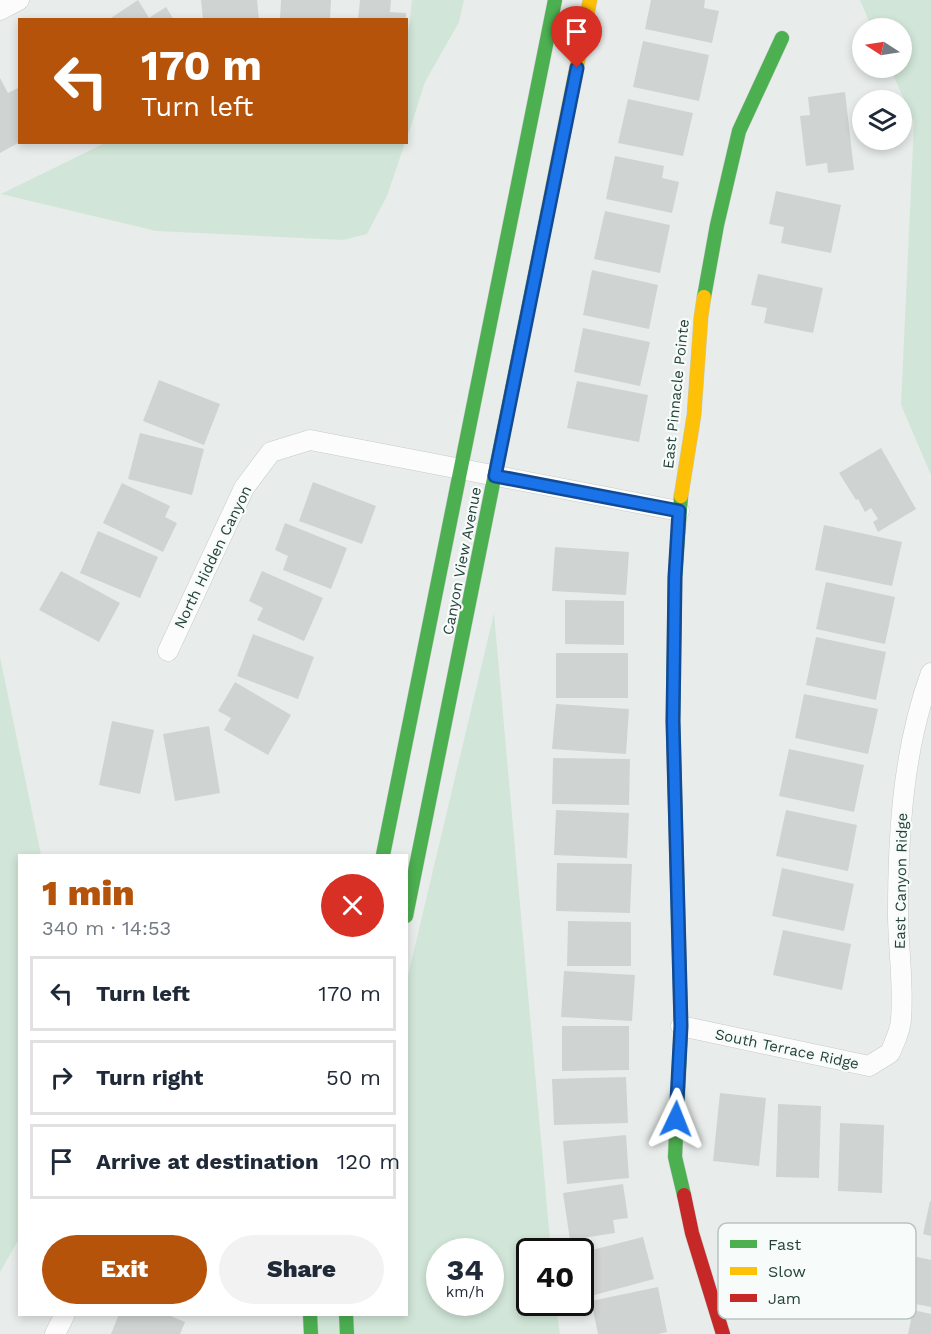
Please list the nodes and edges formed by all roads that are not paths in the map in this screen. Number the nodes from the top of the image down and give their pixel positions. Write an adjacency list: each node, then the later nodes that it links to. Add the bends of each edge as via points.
1 (19, 0): 4 (street)
2 (555, 0): 6 (street, Canyon View Avenue)
3 (590, 0): 7 (street, Canyon View Avenue)
4 (0, 10)
5 (782, 38): 8 (street, East Pinnacle Pointe, via 739,131 717,225 701,317 694,415)
6 (460, 469): 7 (street, North Hidden Canyon); 9 (street, North Hidden Canyon, via 310,440 271,452 244,488); 11 (street, Canyon View Avenue)
7 (495, 476): 8 (street, North Hidden Canyon); 12 (street, Canyon View Avenue)
8 (679, 511): 13 (street, East Pinnacle Pointe, via 673,721)
9 (168, 651)
10 (931, 673): 14 (street, East Canyon Ridge, via 909,757 900,827 902,1020)
11 (383, 854)
12 (408, 906)
13 (681, 1026): 14 (street, South Terrace Ridge, via 869,1066); 18 (street, East Pinnacle Pointe, via 675,1157 692,1233)
14 (890, 1053)
15 (64, 1316): 20 (street)
16 (310, 1316): 21 (street)
17 (346, 1316): 22 (street)
18 (718, 1318)
19 (718, 1319): 23 (street, East Pinnacle Pointe)
20 (55, 1334)
21 (311, 1334)
22 (347, 1334)
23 (723, 1334)

